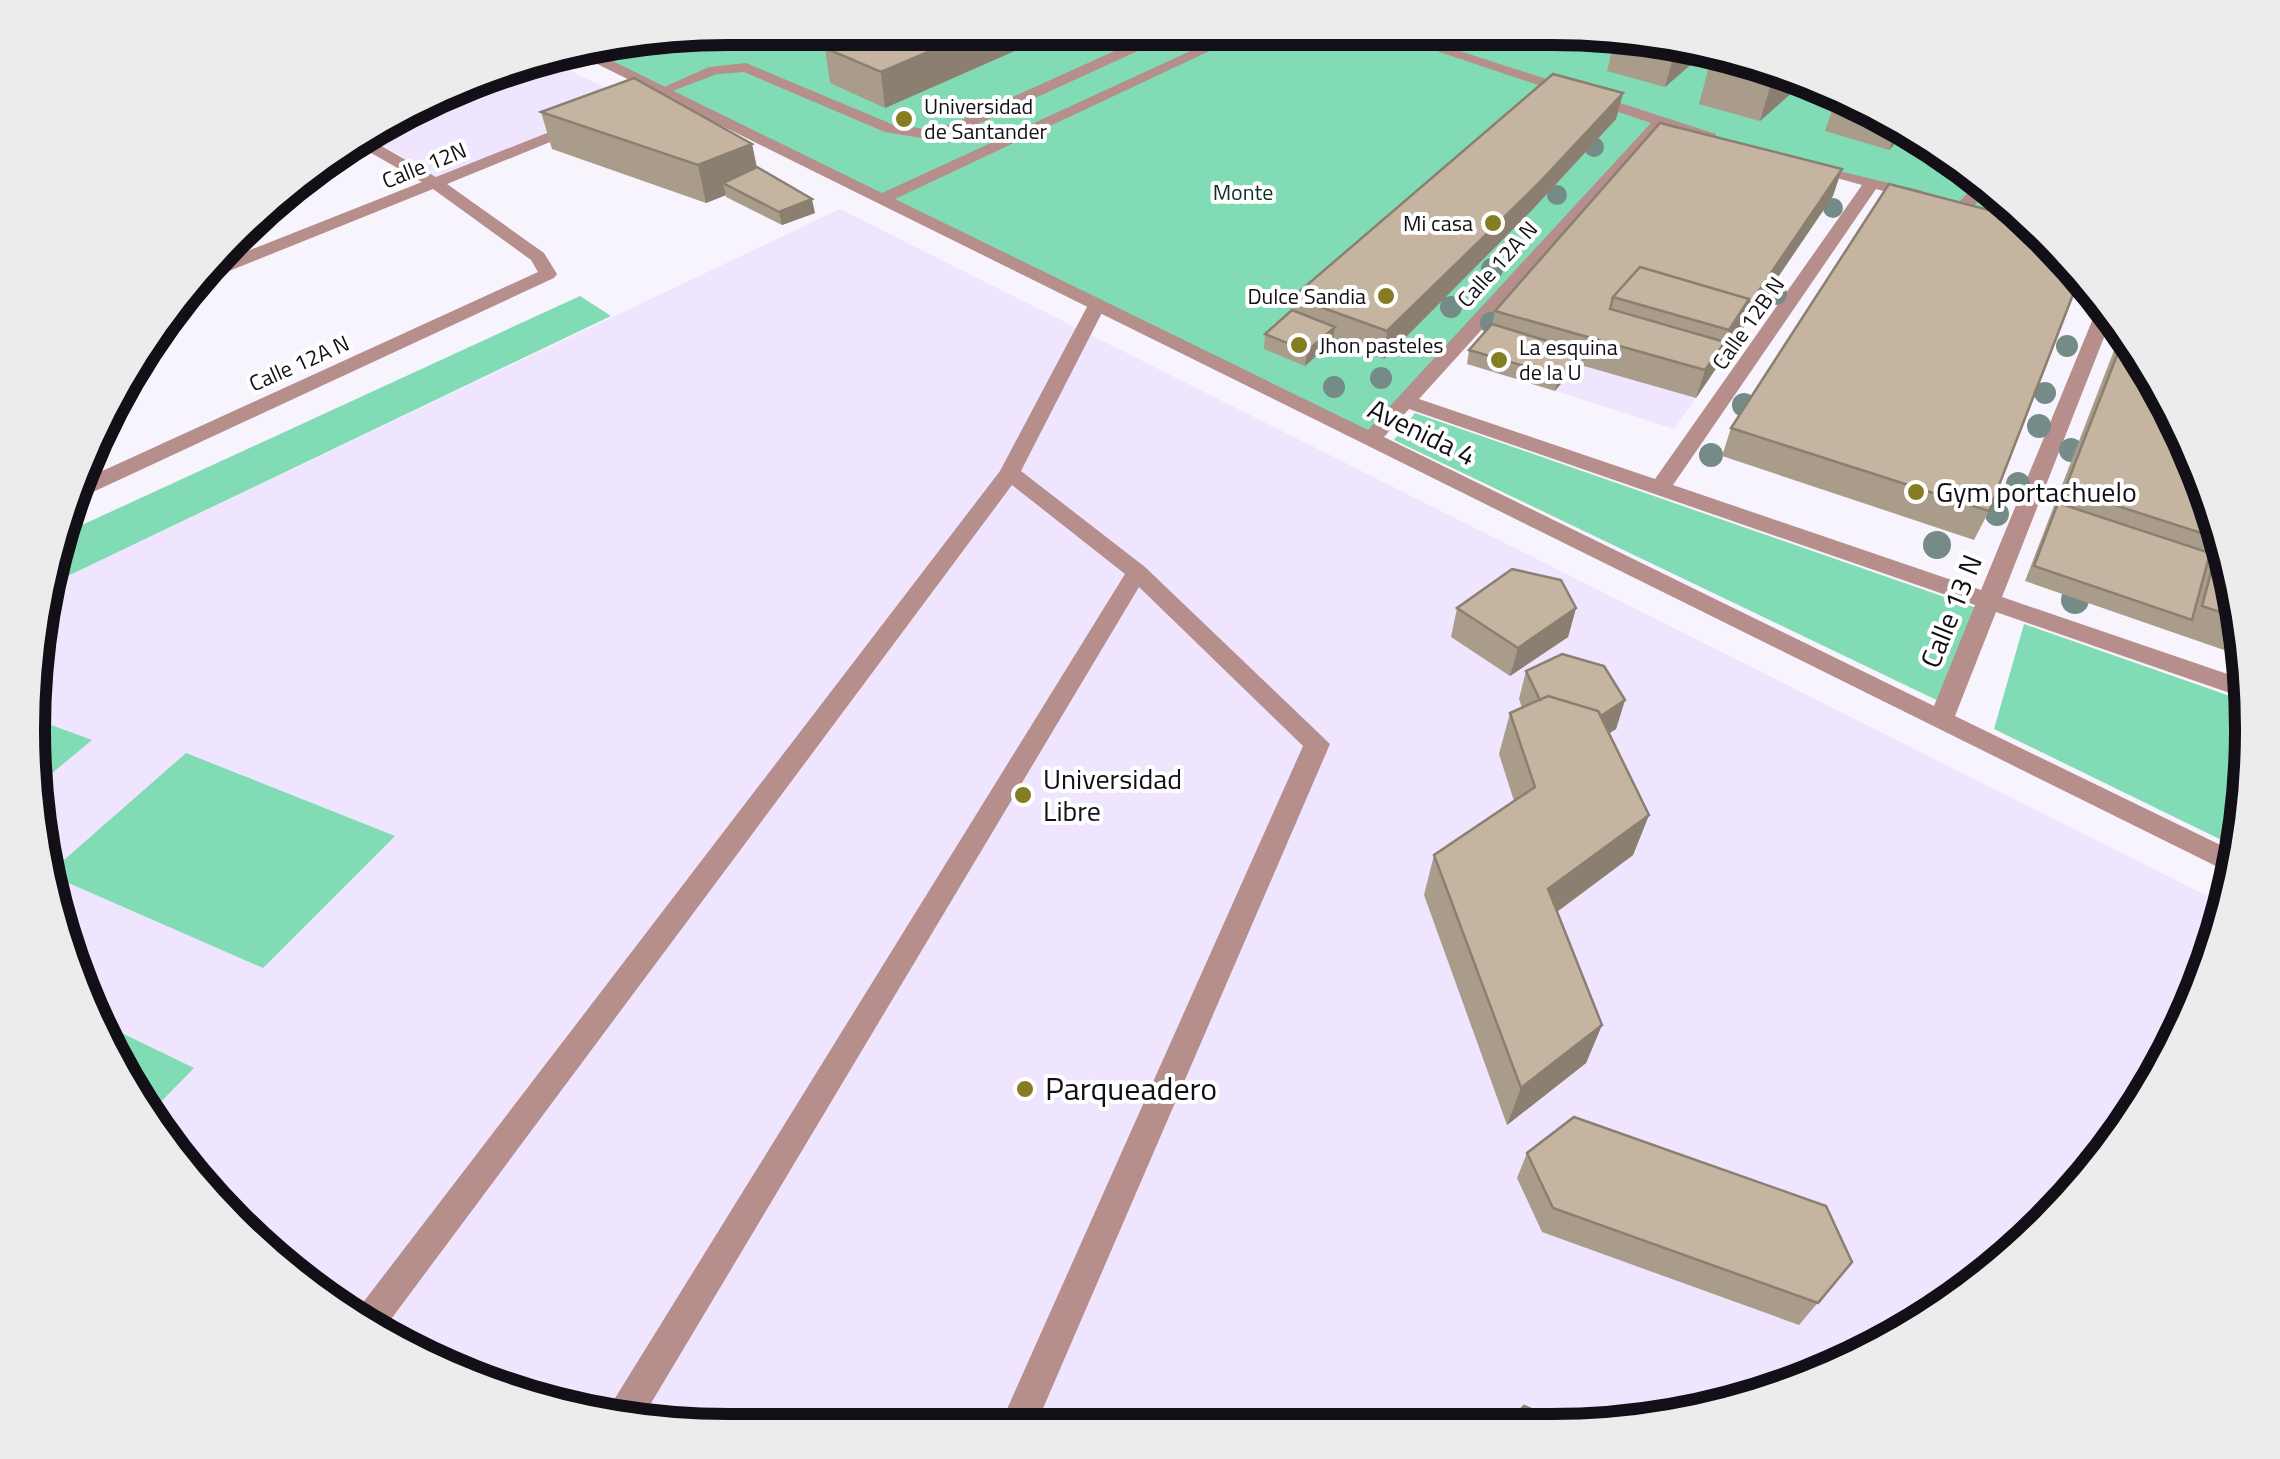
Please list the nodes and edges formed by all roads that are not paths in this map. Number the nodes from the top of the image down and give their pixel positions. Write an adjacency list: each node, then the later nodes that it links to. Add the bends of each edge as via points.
1 (1122, 45): 5 (street)
2 (1139, 45): 5 (street)
3 (1215, 45): 18 (street)
4 (1426, 45): 10 (street)
5 (1132, 49): 7 (street, via 960,127 927,134 892,129 746,67 714,70)
6 (595, 58): 7 (street, Avenida 4)
7 (662, 91): 8 (street); 18 (street, Avenida 4)
8 (645, 98)
9 (593, 120): 14 (street, Calle 12N)
10 (1660, 122): 11 (street); 25 (street, Calle 12A N)
11 (1731, 143)
12 (371, 147): 14 (street)
13 (1802, 163): 15 (street)
14 (437, 184): 22 (street, Calle 12N); 28 (street, Calle 12A N, via 538,258 548,274)
15 (1872, 184): 17 (street); 29 (street, Calle 12B N)
16 (1977, 194): 20 (street)
17 (1927, 198)
18 (881, 199): 23 (street, Avenida 4)
19 (1945, 203): 20 (street)
20 (1964, 208): 21 (street)
21 (1982, 212)
22 (226, 266)
23 (1097, 305): 26 (street, Avenida 4); 27 (street)
24 (2101, 322): 31 (street, Calle 13 N)
25 (1406, 402): 26 (street, Calle 12A N); 29 (street)
26 (1370, 440): 33 (street, Avenida 4)
27 (1010, 473): 30 (street); 35 (street)
28 (91, 485)
29 (1660, 488): 31 (street)
30 (1137, 572): 36 (street); 37 (street, via 1317,744)
31 (1986, 601): 32 (street); 33 (street, Calle 13 N)
32 (2234, 685)
33 (1941, 720): 34 (street, Avenida 4)
34 (2223, 858)
35 (374, 1314)
36 (629, 1406)
37 (1024, 1414)

